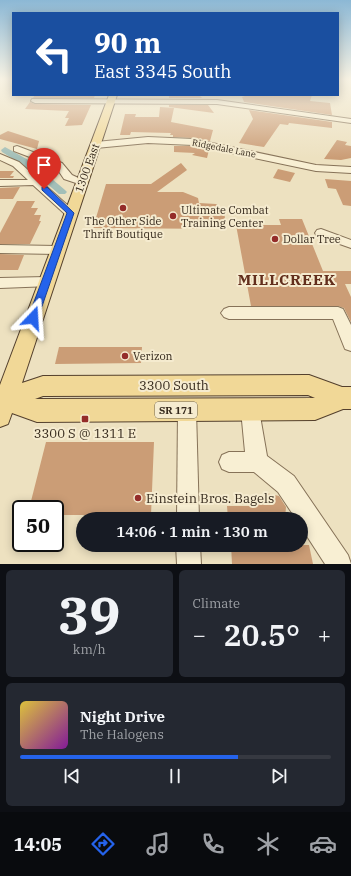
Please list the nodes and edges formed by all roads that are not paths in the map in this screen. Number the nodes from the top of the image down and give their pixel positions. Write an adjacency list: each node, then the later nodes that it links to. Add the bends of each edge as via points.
1 (109, 105): 4 (main road, 1300 East)
2 (240, 105): 3 (street)
3 (351, 121)
4 (96, 145): 7 (street, Ridgedale Lane, via 148,140 193,142 316,168); 9 (main road, 1300 East)
5 (17, 149): 9 (street, via 59,165 68,177)
6 (0, 157): 8 (street, via 16,164)
7 (351, 170)
8 (36, 181): 10 (street, via 30,184); 11 (street)
9 (82, 182): 11 (main road, 1300 East)
10 (0, 183)
11 (70, 213): 15 (main road, 1300 East)
12 (321, 233): 13 (street)
13 (351, 244)
14 (0, 249): 15 (street)
15 (57, 250): 16 (main road, 1300 East)
16 (46, 282): 17 (street); 21 (main road, 1300 East)
17 (0, 283)
18 (229, 313): 19 (street, via 338,313)
19 (351, 344)
20 (346, 398): 21 (main road, 3300 South / SR 171, via 309,385 43,386); 23 (main road, 3300 South / SR 171, via 315,409)
21 (2, 405): 22 (main road, 3300 South / SR 171, via 37,411)
22 (187, 410): 23 (main road, 3300 South / SR 171); 26 (street)
23 (250, 410): 25 (street)
24 (229, 462): 25 (street)
25 (257, 462): 29 (street, via 286,484)
26 (188, 512)
27 (188, 552): 28 (street)
28 (188, 564)
29 (339, 564)

